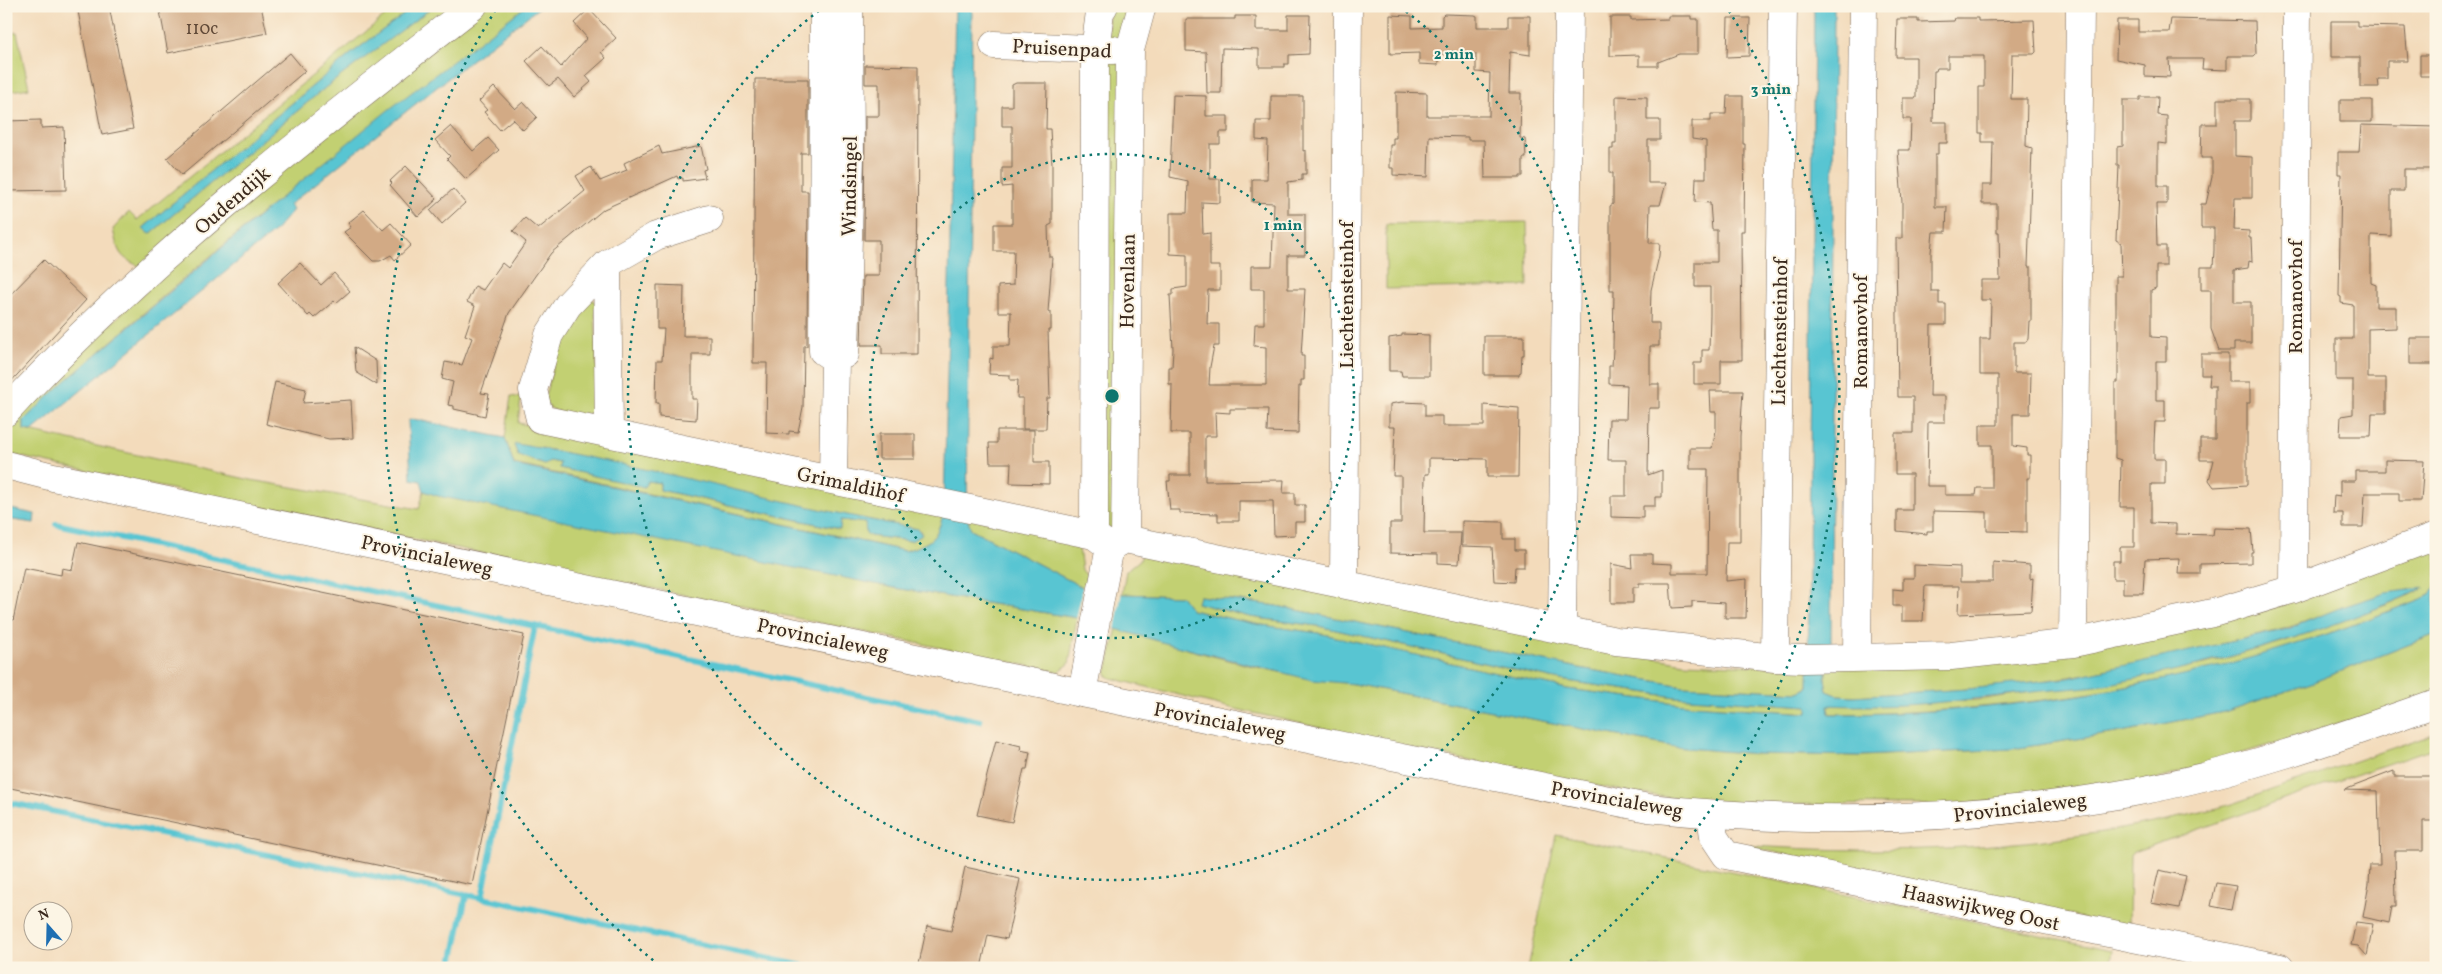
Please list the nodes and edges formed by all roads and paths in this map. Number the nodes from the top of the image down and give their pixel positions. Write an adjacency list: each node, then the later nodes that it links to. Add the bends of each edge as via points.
1 (473, 6): 18 (street, Oudendijk, via 265,171 120,298)
2 (824, 6): 17 (street, Windsingel, via 823,351)
3 (849, 6): 17 (street, Windsingel, via 846,354)
4 (1104, 6): 13 (street, Hovenlaan, via 1100,12)
5 (1142, 6): 14 (street, Hovenlaan)
6 (1348, 6): 24 (street, Liechtensteinhof)
7 (1569, 6): 26 (street)
8 (1783, 6): 29 (street, Liechtensteinhof)
9 (1863, 6): 28 (street, Romanovhof)
10 (2080, 6): 27 (street)
11 (2297, 6): 25 (street, Romanovhof)
12 (994, 44): 13 (street, Pruisenpad)
13 (1095, 50): 14 (street, Pruisenpad); 23 (street, Hovenlaan)
14 (1130, 50): 23 (street, Hovenlaan)
15 (708, 219): 16 (street, Grimaldihof, via 656,236)
16 (608, 264): 19 (street); 19 (street, Grimaldihof, via 568,305 550,335 533,390 540,419)
17 (835, 359): 21 (street)
18 (6, 412)
19 (609, 432): 21 (street, Grimaldihof)
20 (6, 465): 30 (street, Provincialeweg)
21 (834, 480): 23 (street, Grimaldihof)
22 (2436, 536): 25 (street)
23 (1109, 540): 24 (street); 30 (street, Hovenlaan, via 1104,583)
24 (1344, 584): 26 (street)
25 (2294, 588): 27 (street, via 2217,612)
26 (1562, 630): 29 (street, via 1616,641)
27 (2073, 643): 28 (street, via 1951,656)
28 (1847, 657): 29 (street)
29 (1775, 658)
30 (1082, 692): 32 (street, Provincialeweg, via 1648,808)
31 (2436, 702): 32 (street, Provincialeweg, via 2341,737 2223,771 2136,792 2040,807 1918,817)
32 (1710, 814): 33 (street, Haaswijkweg Oost, via 1714,837 1726,855)
33 (2280, 968)

